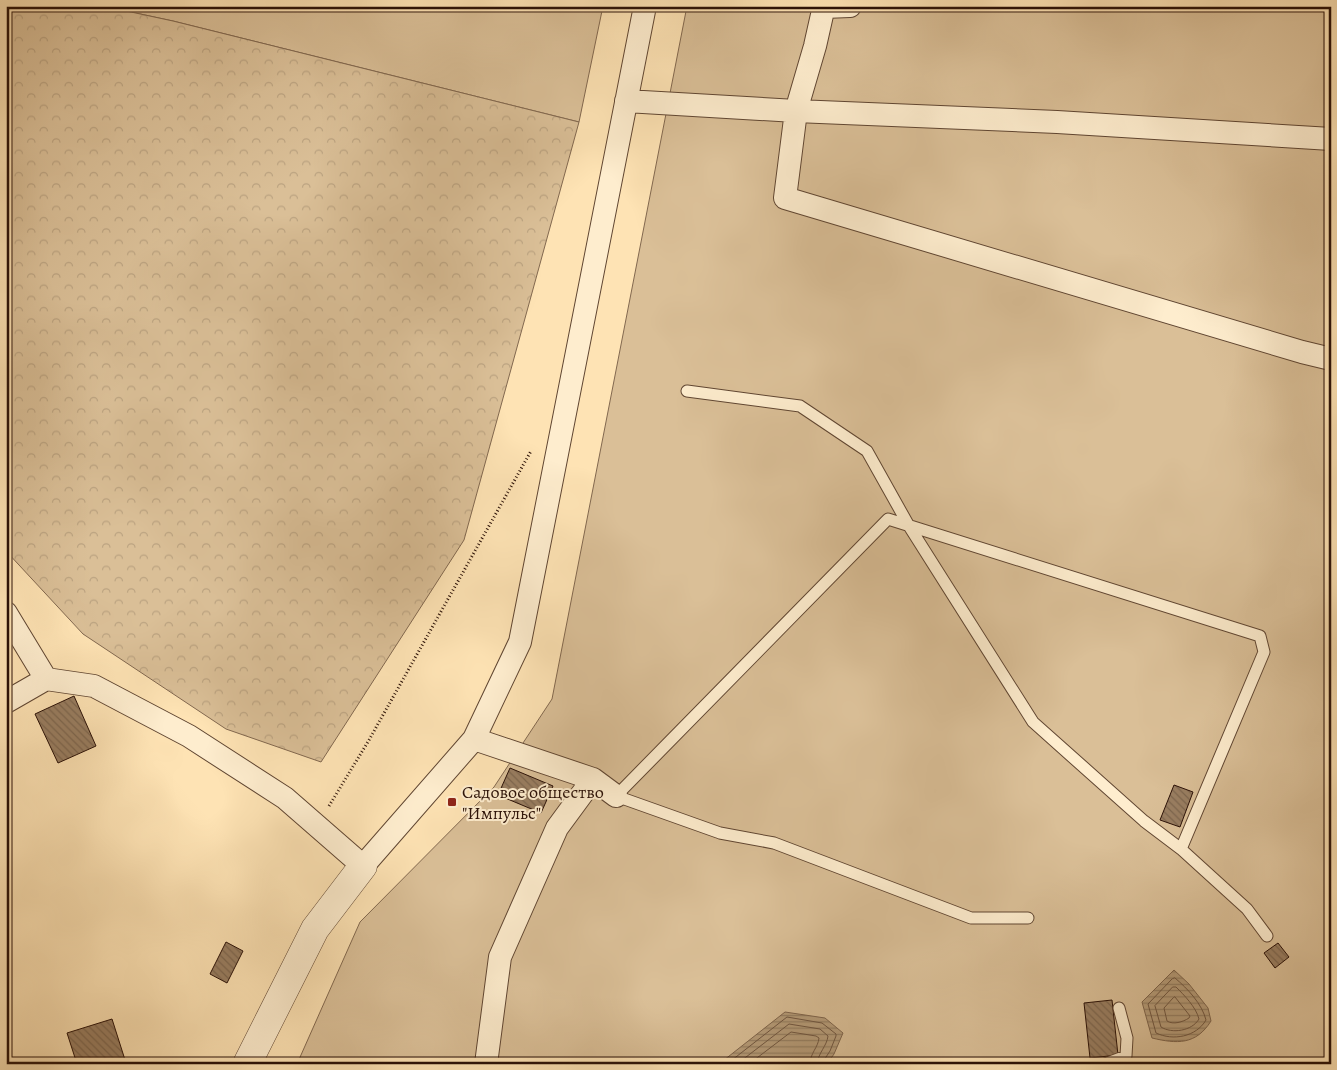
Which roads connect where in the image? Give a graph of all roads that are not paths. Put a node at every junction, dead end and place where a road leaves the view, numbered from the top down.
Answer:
1 (645, 6) edge
2 (824, 6) edge
3 (850, 6) edge
4 (626, 100) junction
5 (796, 111) junction
6 (1331, 139) edge
7 (1331, 359) edge
8 (687, 391) dead end
9 (909, 526) junction
10 (6, 613) edge
11 (46, 679) junction
12 (6, 702) edge
13 (474, 739) junction
14 (593, 780) junction
15 (616, 796) junction
16 (1181, 849) junction
17 (363, 866) junction
18 (1028, 918) dead end
19 (1267, 936) dead end
20 (1120, 1008) dead end
21 (247, 1064) edge
22 (486, 1064) edge
23 (1105, 1064) edge

1 - 4 street
2 - 3 street
2 - 5 street
4 - 5 street
4 - 13 street
5 - 6 street
5 - 7 street
8 - 9 lane
9 - 15 lane
9 - 16 lane
9 - 16 lane
10 - 11 street
11 - 12 street
11 - 17 street
13 - 14 street
13 - 17 street
14 - 15 street
14 - 22 street
15 - 18 lane
16 - 19 lane
17 - 21 street
20 - 23 lane

